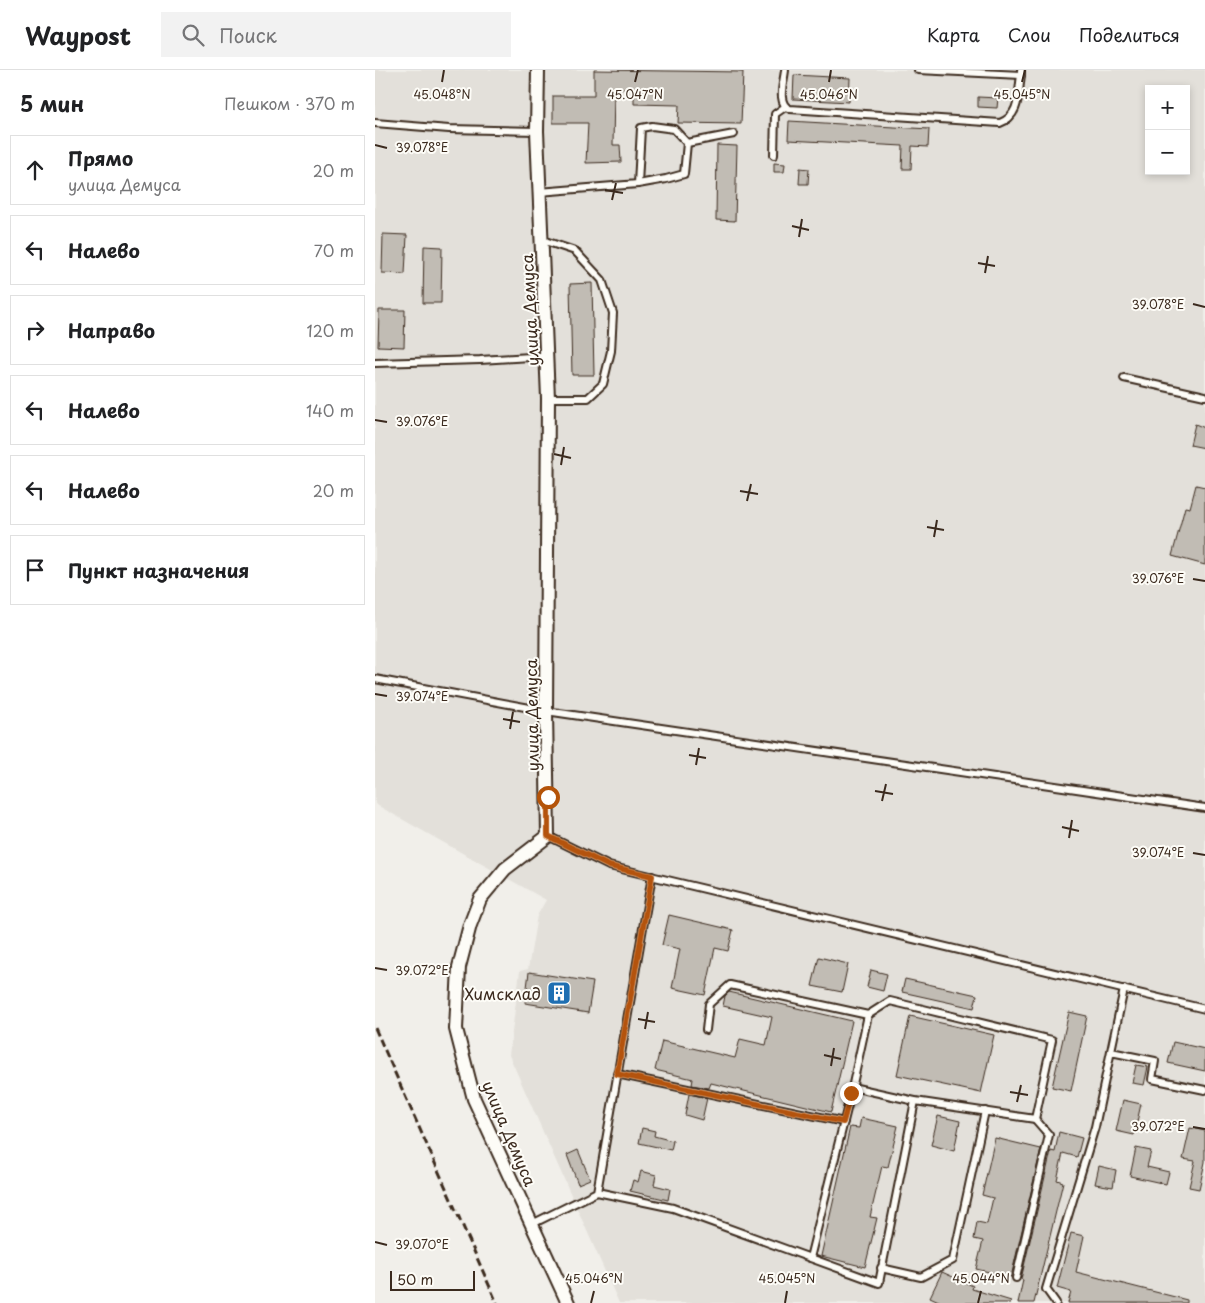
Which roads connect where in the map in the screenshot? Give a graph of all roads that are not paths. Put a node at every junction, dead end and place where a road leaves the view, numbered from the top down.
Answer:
1 (538, 70) edge
2 (785, 70) edge
3 (918, 70) edge
4 (1021, 73) edge
5 (785, 107) junction
6 (375, 123) edge
7 (537, 131) junction
8 (734, 134) dead end
9 (687, 143) junction
10 (774, 156) dead end
11 (638, 184) junction
12 (539, 192) junction
13 (542, 240) junction
14 (547, 356) junction
15 (375, 364) edge
16 (1124, 378) dead end
17 (1205, 396) edge
18 (548, 398) junction
19 (375, 679) edge
20 (546, 711) junction
21 (1205, 808) edge
22 (548, 836) junction
23 (652, 876) junction
24 (1124, 989) junction
25 (1205, 1009) edge
26 (868, 1015) junction
27 (706, 1030) dead end
28 (1111, 1052) junction
29 (617, 1074) junction
30 (852, 1087) junction
31 (1205, 1090) edge
32 (915, 1101) junction
33 (985, 1111) junction
34 (1035, 1119) junction
35 (843, 1122) junction
36 (597, 1192) junction
37 (532, 1224) junction
38 (810, 1258) junction
39 (881, 1268) junction
40 (1016, 1278) dead end
41 (569, 1303) edge
42 (1056, 1303) edge

1 - 7 street, улица Демуса
2 - 5 lane
3 - 4 lane
4 - 5 lane
5 - 10 lane
6 - 7 lane
7 - 12 street, улица Демуса
8 - 9 lane
9 - 11 lane
9 - 11 lane
11 - 12 lane
12 - 13 street, улица Демуса
13 - 14 street, улица Демуса
13 - 18 lane
14 - 15 lane
14 - 18 street, улица Демуса
16 - 17 lane
18 - 20 street, улица Демуса
19 - 20 lane
20 - 21 lane
20 - 22 street, улица Демуса
22 - 23 lane
22 - 37 street, улица Демуса
23 - 24 lane
23 - 29 lane
24 - 25 lane
24 - 28 lane
26 - 27 lane
26 - 30 lane
26 - 34 lane
28 - 31 lane
28 - 42 lane
29 - 35 lane
29 - 36 lane
30 - 32 lane
30 - 35 lane
32 - 33 lane
32 - 39 lane
33 - 34 lane
33 - 39 lane
34 - 40 lane
35 - 38 lane
36 - 37 lane
36 - 38 lane
37 - 41 street, улица Демуса
38 - 39 lane

